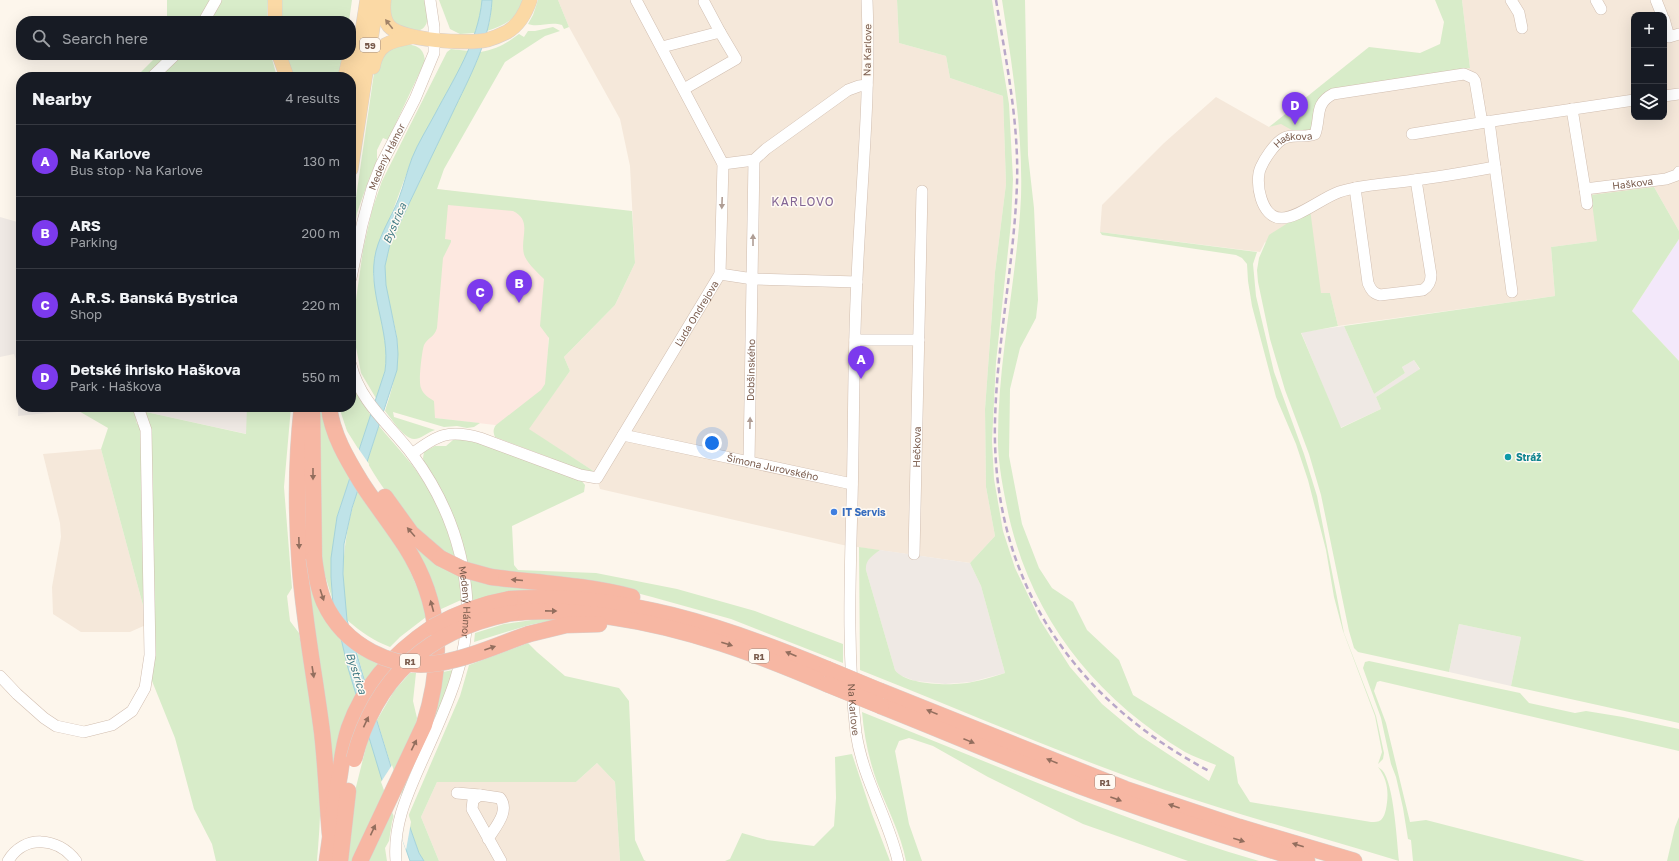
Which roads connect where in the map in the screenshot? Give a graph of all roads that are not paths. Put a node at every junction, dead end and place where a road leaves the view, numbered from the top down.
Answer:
1 (216, 0) edge
2 (275, 0) edge
3 (367, 0) edge
4 (377, 0) edge
5 (384, 0) edge
6 (430, 0) edge
7 (530, 0) edge
8 (636, 0) edge
9 (867, 0) edge
10 (1511, 0) edge
11 (1656, 0) edge
12 (704, 2) dead end
13 (1661, 12) edge
14 (207, 16) edge
15 (275, 16) edge
16 (364, 16) junction
17 (1667, 24) edge
18 (1522, 28) dead end
19 (356, 30) edge
20 (720, 32) junction
21 (1674, 35) edge
22 (411, 37) junction
23 (435, 40) junction
24 (662, 47) junction
25 (170, 60) edge
26 (281, 60) edge
27 (349, 60) edge
28 (350, 60) edge
29 (157, 72) edge
30 (285, 72) edge
31 (346, 72) edge
32 (350, 72) edge
33 (356, 72) edge
34 (867, 85) junction
35 (684, 89) junction
36 (363, 91) junction
37 (1679, 94) edge
38 (1667, 96) edge
39 (1631, 100) edge
40 (1572, 109) junction
41 (1487, 122) junction
42 (1412, 134) dead end
43 (356, 136) edge
44 (754, 160) junction
45 (723, 164) junction
46 (1495, 167) junction
47 (1679, 172) edge
48 (1416, 180) junction
49 (1355, 188) junction
50 (1585, 189) junction
51 (922, 190) dead end
52 (1587, 204) dead end
53 (356, 254) edge
54 (720, 274) junction
55 (753, 279) junction
56 (857, 282) junction
57 (1512, 292) dead end
58 (856, 340) junction
59 (919, 340) junction
60 (356, 380) edge
61 (140, 412) edge
62 (302, 412) edge
63 (312, 412) edge
64 (330, 412) edge
65 (335, 412) edge
66 (623, 435) junction
67 (412, 454) junction
68 (350, 456) junction
69 (749, 462) junction
70 (368, 484) junction
71 (852, 484) junction
72 (914, 554) dead end
73 (511, 606) junction
74 (690, 633) junction
75 (753, 639) junction
76 (0, 676) edge
77 (827, 676) junction
78 (880, 698) junction
79 (458, 793) dead end
80 (480, 795) junction
81 (327, 802) junction
82 (330, 834) junction
83 (488, 839) junction
84 (8, 861) edge
85 (76, 861) edge
86 (321, 861) edge
87 (327, 861) edge
88 (340, 861) edge
89 (360, 861) edge
90 (396, 861) edge
91 (501, 861) edge
92 (898, 861) edge
93 (1307, 861) edge
94 (1354, 861) edge

1 - 14 street
2 - 15 main road
3 - 16 main road, 59
4 - 36 main road, 59
22 -> 5 main road
6 - 23 street, Medený Hámor
7 - 23 main road
8 - 24 street, Ľuda Ondrejova
9 - 34 street, Na Karlove
10 - 18 street
11 - 13 street
12 - 20 street
16 - 19 main road
16 - 33 main road, 59
17 - 21 street
20 - 24 street
20 - 35 street
22 - 23 main road
22 - 36 main road
23 - 53 street, Medený Hámor
24 - 35 street, Ľuda Ondrejova
25 - 29 street
26 - 30 main road
27 - 31 main road
28 - 32 main road
34 - 44 street
34 - 56 street, Na Karlove
35 - 45 street, Ľuda Ondrejova
36 - 43 main road, 59
37 - 38 street
39 - 40 street
40 - 41 street
40 - 50 street
41 - 42 street
41 - 46 street, Haškova
41 - 49 street, Haškova
44 - 45 street
55 -> 44 street, Dobšinského
45 -> 54 street, Ľuda Ondrejova
46 - 48 street, Haškova
46 - 57 street, Haškova
47 - 50 street, Haškova
48 - 49 street, Haškova
48 - 49 street
50 - 52 street
51 - 59 street, Hečkova
54 - 55 street
54 - 66 street, Ľuda Ondrejova
55 - 56 street
69 -> 55 street, Dobšinského
56 - 58 street, Na Karlove
58 - 59 street
58 - 71 street, Na Karlove
59 - 72 street, Hečkova
60 - 67 street, Medený Hámor
61 - 76 street
62 -> 81 highway
63 -> 74 highway, bridge
64 - 68 highway
65 - 68 highway
66 - 67 street, Ľuda Ondrejova
66 - 69 street, Šimona Jurovského
67 - 90 street, Medený Hámor
68 - 70 highway
69 - 71 street, Šimona Jurovského
75 -> 70 highway, bridge
89 -> 70 highway
71 - 92 street, Na Karlove
73 -> 74 highway, R1
73 - 75 highway, R1
73 - 82 highway, R1, bridge
88 -> 73 highway, R1, bridge
74 -> 77 highway, R1
77 -> 75 highway, R1
77 - 78 highway, R1, bridge
78 -> 93 highway, R1
94 -> 78 highway, R1
79 - 80 street
80 - 83 street
80 - 83 street
81 - 82 highway
81 - 86 highway
82 - 87 highway, R1
83 - 91 street
84 - 85 street

